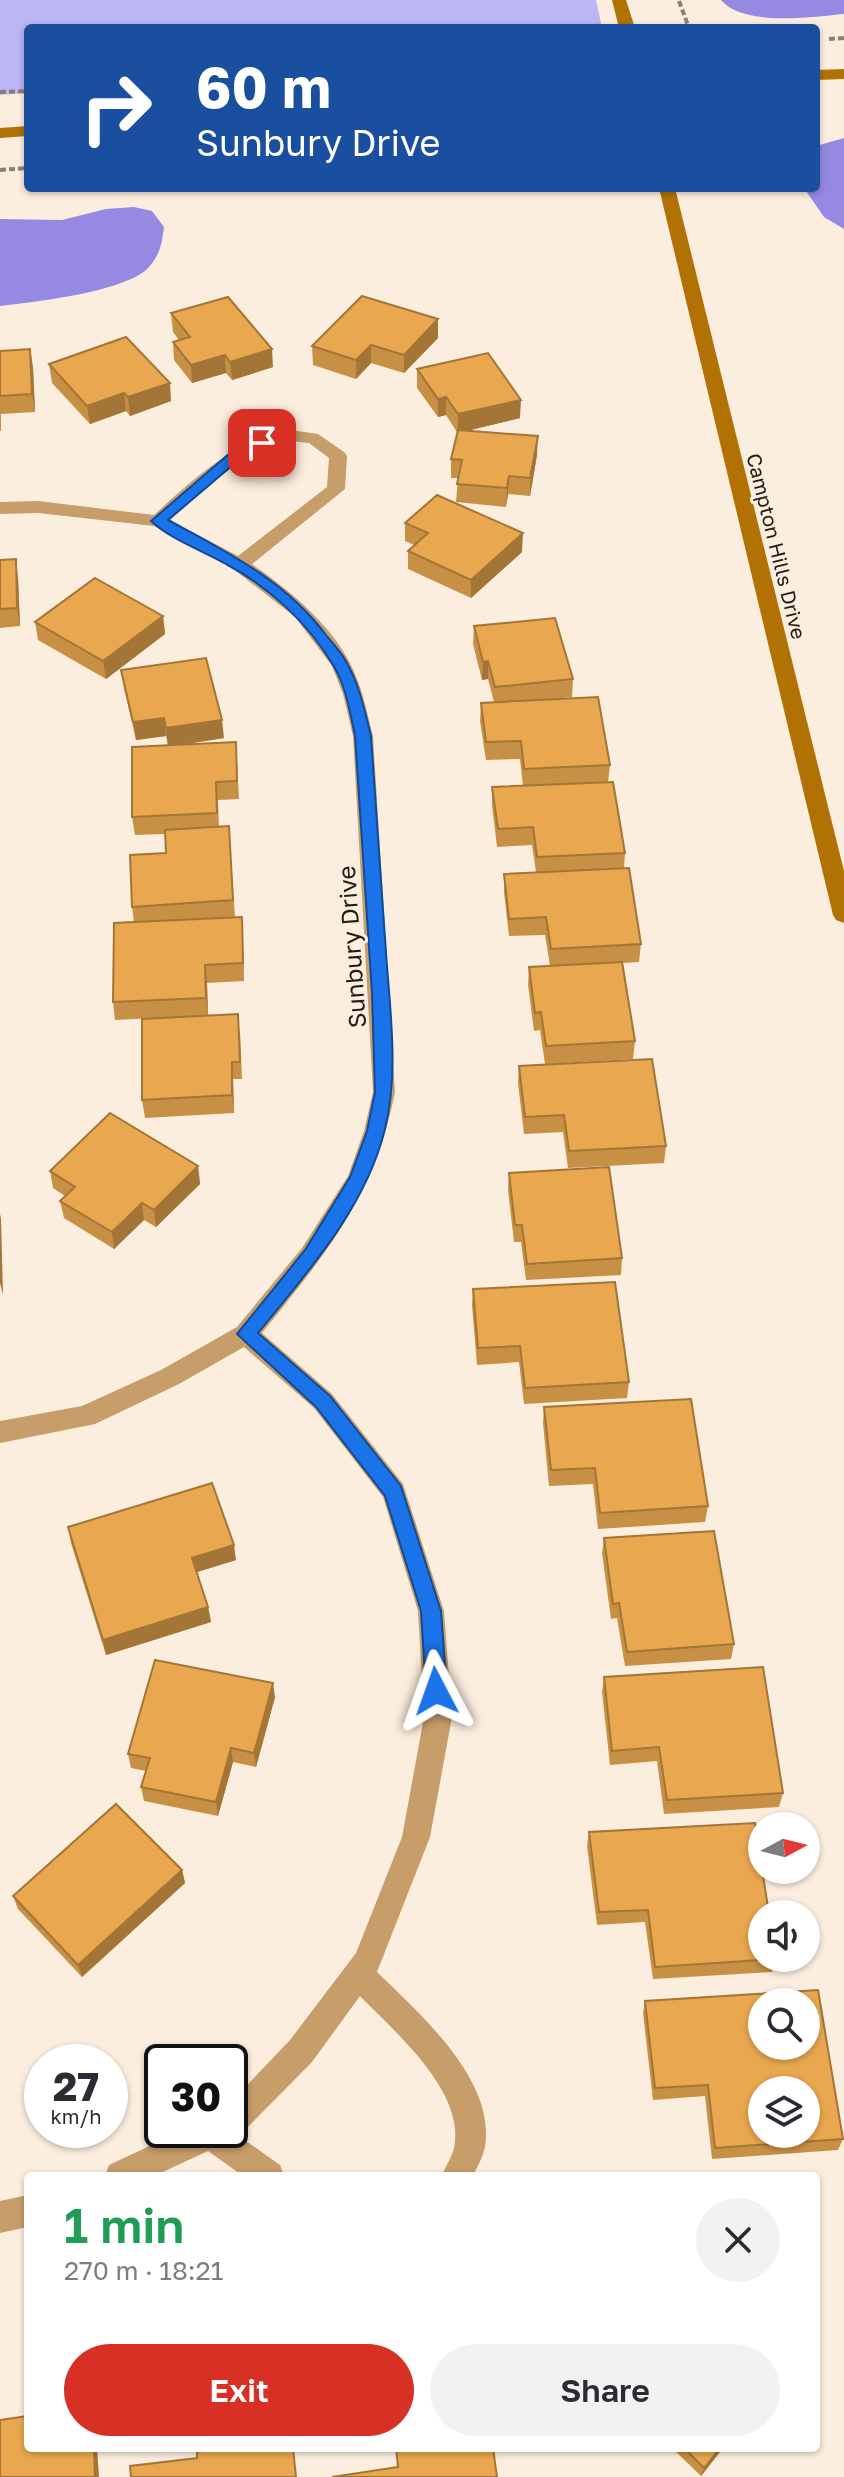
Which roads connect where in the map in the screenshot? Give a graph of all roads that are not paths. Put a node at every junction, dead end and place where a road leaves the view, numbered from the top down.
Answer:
1 (619, 0) edge
2 (626, 24) edge
3 (844, 74) edge
4 (820, 75) edge
5 (24, 131) edge
6 (0, 133) edge
7 (668, 192) edge
8 (0, 508) edge
9 (158, 521) junction
10 (239, 564) junction
11 (844, 915) edge
12 (246, 1334) junction
13 (0, 1432) edge
14 (358, 1974) junction
15 (248, 2102) edge
16 (180, 2148) edge
17 (240, 2148) edge
18 (129, 2172) edge
19 (265, 2172) edge
20 (460, 2172) edge
21 (24, 2212) edge
22 (0, 2217) edge

1 - 2 street
3 - 4 street
5 - 6 street
7 - 11 street, Campton Hills Drive
8 - 9 street, Sunbury Drive
9 - 10 street, Sunbury Drive
9 - 10 street
10 - 12 street, Sunbury Drive
12 - 13 street
12 - 14 street
14 - 15 street
14 - 20 street
16 - 18 street
17 - 19 street
21 - 22 street

